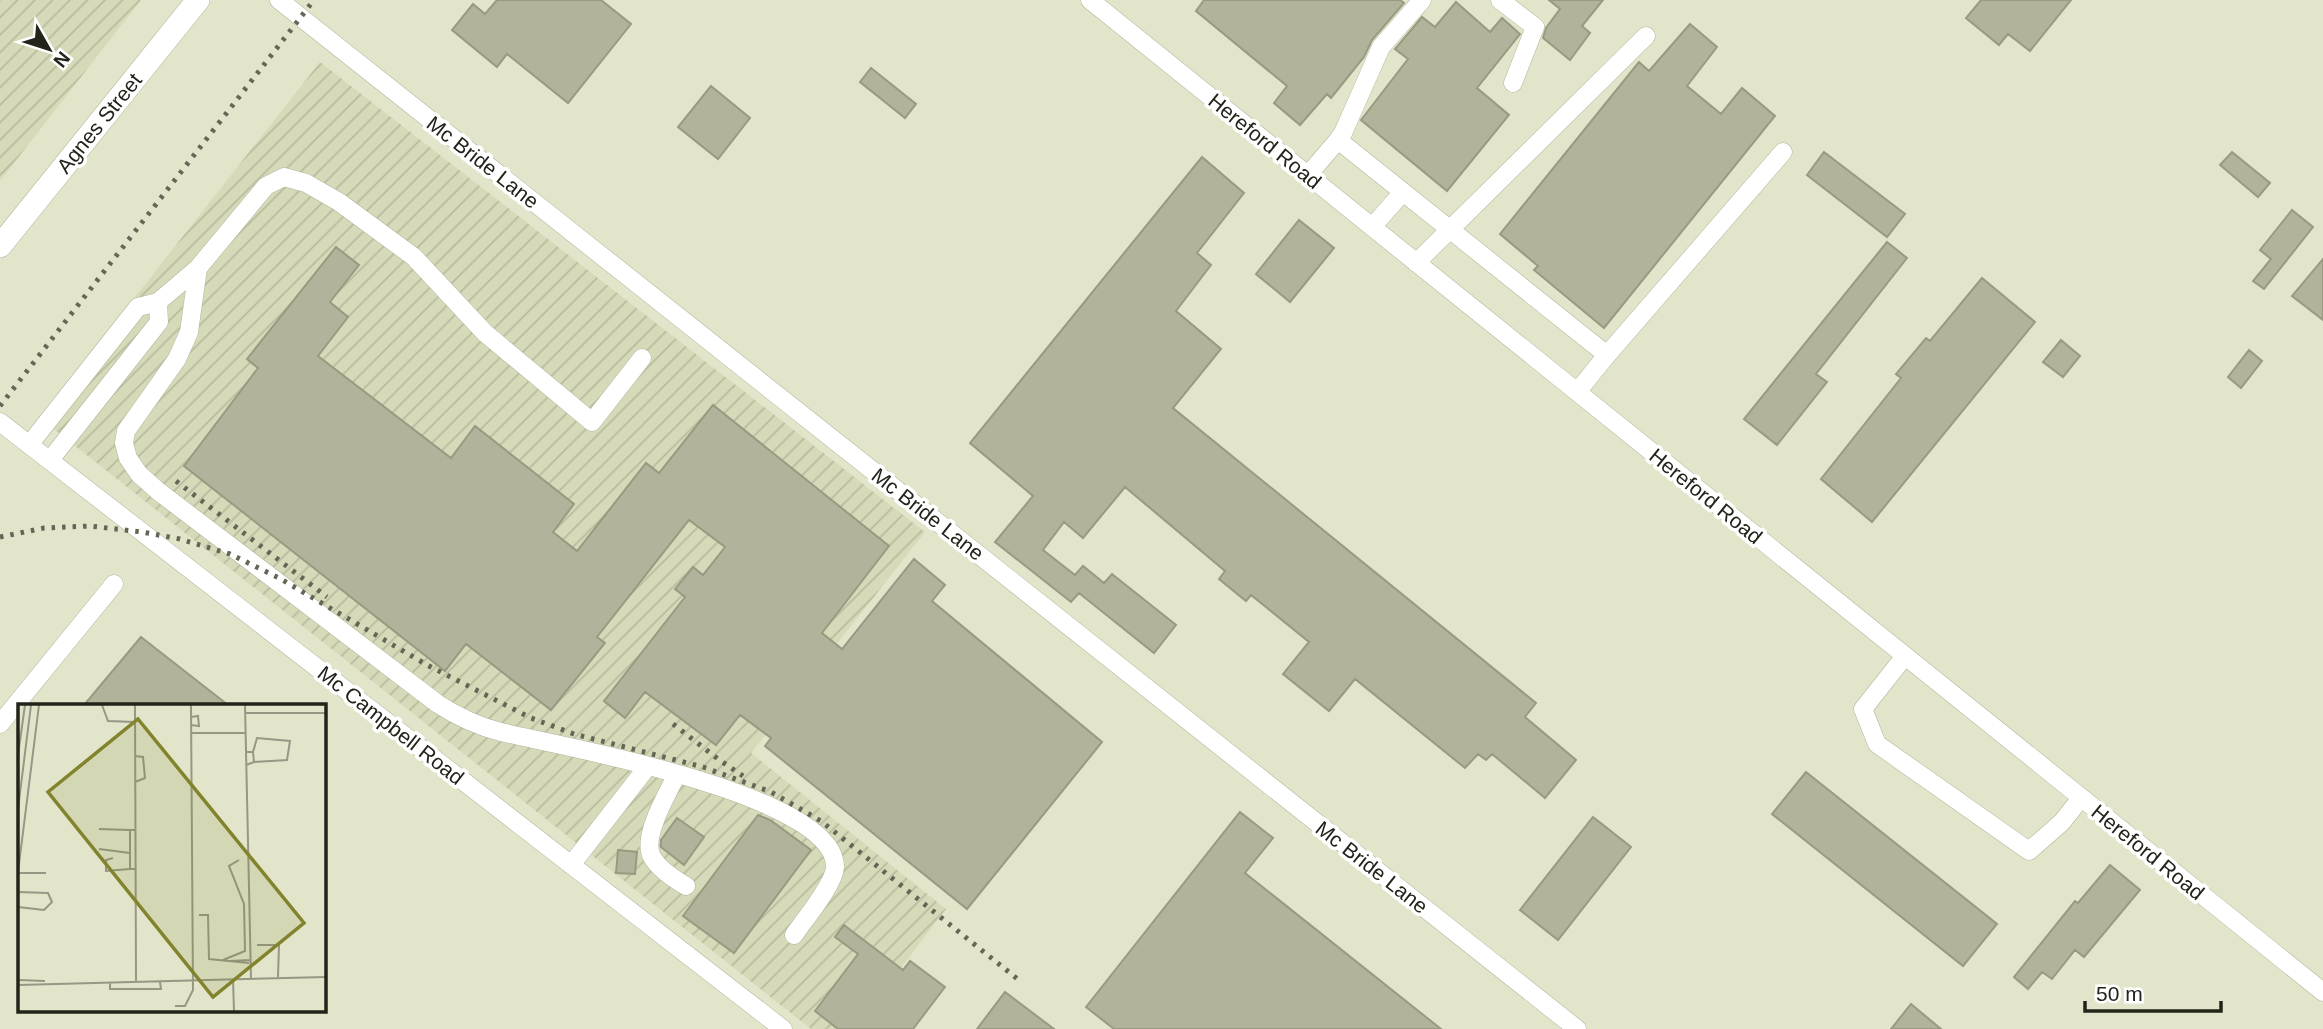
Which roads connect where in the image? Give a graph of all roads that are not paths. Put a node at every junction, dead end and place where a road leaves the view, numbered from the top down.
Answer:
1 (198, 0) edge
2 (279, 0) edge
3 (1090, 0) edge
4 (1422, 0) edge
5 (1500, 0) edge
6 (1646, 36) dead end
7 (1513, 83) dead end
8 (1338, 140) junction
9 (1783, 152) dead end
10 (1307, 175) junction
11 (1403, 192) junction
12 (1372, 227) junction
13 (1450, 230) junction
14 (3, 237) edge
15 (1416, 263) junction
16 (198, 268) junction
17 (158, 302) junction
18 (1607, 355) junction
19 (642, 358) dead end
20 (1577, 392) junction
21 (0, 422) edge
22 (29, 444) junction
23 (50, 460) junction
24 (114, 584) dead end
25 (1905, 656) junction
26 (0, 724) edge
27 (648, 766) junction
28 (677, 775) junction
29 (2081, 798) junction
30 (571, 865) junction
31 (686, 886) dead end
32 (794, 935) dead end
33 (2322, 990) edge
34 (783, 1029) edge
35 (1577, 1029) edge

1 - 14 main road, Agnes Street
2 - 35 street, Mc Bride Lane
3 - 10 street, Hereford Road
4 - 8 street
5 - 7 street
6 - 13 street
8 - 10 street
8 - 11 street
9 - 18 street
10 - 12 street, Hereford Road
11 - 12 street
11 - 13 street
12 - 15 street, Hereford Road
13 - 15 street
13 - 18 street
15 - 20 street, Hereford Road
16 - 17 street
16 - 19 street
16 - 27 street
17 - 22 street
17 - 23 street
18 - 20 street
20 - 25 street, Hereford Road
21 - 22 street, Mc Campbell Road
22 - 23 street, Mc Campbell Road
23 - 30 street, Mc Campbell Road
24 - 26 street
25 - 29 street, Hereford Road
25 - 29 street
27 - 28 street
27 - 30 street
28 - 31 street
28 - 32 street
29 - 33 street, Hereford Road
30 - 34 street, Mc Campbell Road

